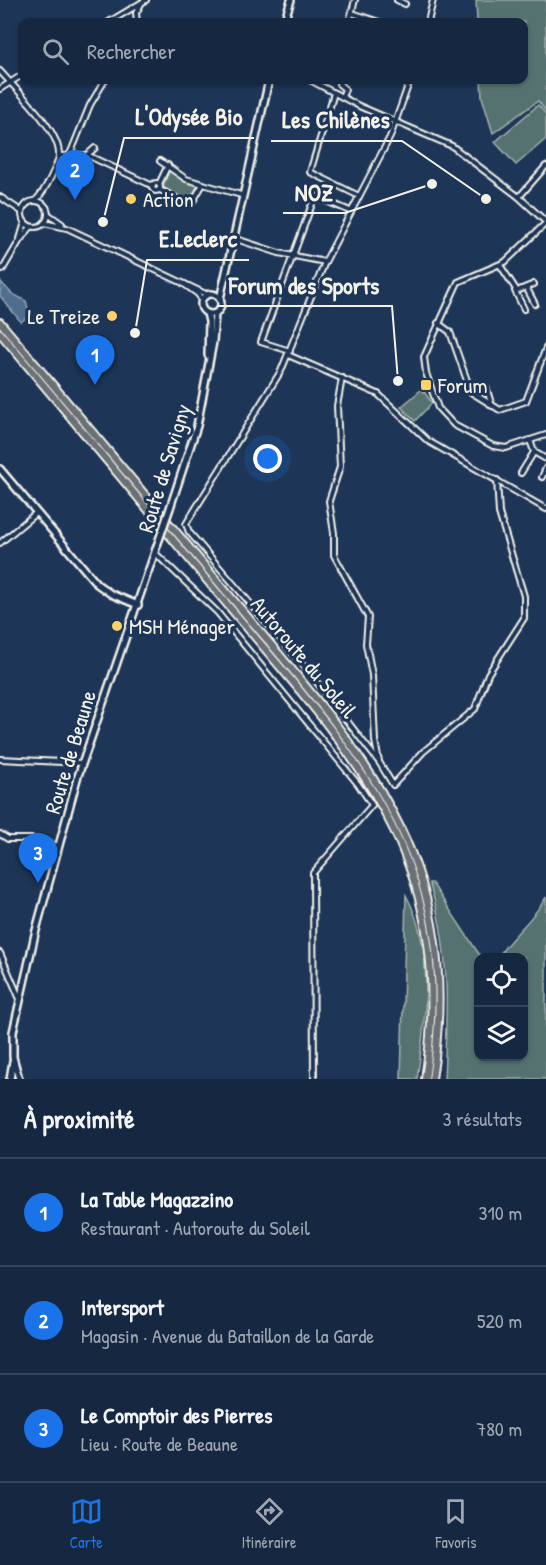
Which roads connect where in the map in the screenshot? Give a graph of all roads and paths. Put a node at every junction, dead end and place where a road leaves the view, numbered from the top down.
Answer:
1 (146, 0) edge
2 (291, 0) edge
3 (355, 0) edge
4 (397, 0) edge
5 (433, 0) edge
6 (142, 3) junction
7 (405, 4) dead end
8 (352, 13) junction
9 (116, 18) edge
10 (137, 18) edge
11 (285, 18) edge
12 (350, 18) edge
13 (367, 18) edge
14 (429, 18) edge
15 (0, 71) edge
16 (18, 78) edge
17 (10, 83) junction
18 (103, 84) edge
19 (268, 84) edge
20 (317, 84) edge
21 (339, 84) edge
22 (409, 84) edge
23 (0, 89) edge
24 (334, 93) junction
25 (342, 97) junction
26 (396, 120) junction
27 (95, 148) dead end
28 (87, 155) junction
29 (59, 156) junction
30 (68, 156) junction
31 (160, 161) dead end
32 (168, 165) junction
33 (546, 166) edge
34 (159, 184) junction
35 (203, 184) junction
36 (47, 186) junction
37 (153, 186) junction
38 (160, 190) junction
39 (303, 191) dead end
40 (241, 195) junction
41 (315, 196) junction
42 (359, 196) junction
43 (519, 197) junction
44 (2, 198) edge
45 (36, 200) junction
46 (25, 204) junction
47 (45, 205) junction
48 (350, 211) junction
49 (21, 212) junction
50 (48, 214) junction
51 (25, 222) junction
52 (44, 223) junction
53 (546, 223) edge
54 (32, 227) junction
55 (67, 228) junction
56 (233, 238) junction
57 (20, 240) junction
58 (293, 255) junction
59 (325, 262) junction
60 (500, 265) junction
61 (3, 268) dead end
62 (181, 281) junction
63 (223, 284) junction
64 (534, 284) dead end
65 (526, 289) junction
66 (515, 290) junction
67 (210, 295) junction
68 (220, 299) junction
69 (202, 300) junction
70 (535, 304) dead end
71 (524, 309) dead end
72 (207, 313) junction
73 (216, 314) junction
74 (0, 322) edge
75 (438, 323) junction
76 (0, 333) edge
77 (213, 335) junction
78 (546, 348) edge
79 (289, 353) junction
80 (342, 378) junction
81 (471, 392) junction
82 (492, 406) junction
83 (546, 435) edge
84 (530, 440) junction
85 (534, 452) junction
86 (546, 459) edge
87 (546, 468) edge
88 (0, 469) edge
89 (521, 473) dead end
90 (542, 477) dead end
91 (497, 480) junction
92 (546, 509) edge
93 (36, 513) junction
94 (0, 543) edge
95 (155, 553) junction
96 (147, 578) joint
97 (138, 605) junction
98 (0, 759) edge
99 (379, 762) junction
100 (82, 763) junction
101 (0, 834) edge
102 (58, 846) junction
103 (0, 953) edge
104 (19, 997) junction
105 (14, 1057) junction
106 (10, 1079) edge
107 (19, 1079) edge
108 (314, 1079) edge
109 (425, 1079) edge
110 (432, 1079) edge

1 - 6 street
2 - 11 main road
3 - 8 street
4 - 7 street
5 - 14 street
6 - 9 street
6 - 10 street
8 - 12 street
8 - 13 street
15 - 17 street
16 - 17 street
17 - 23 street
17 - 29 street
18 - 30 street
19 - 40 main road
20 - 24 street
21 - 25 street
22 - 26 street
24 - 25 street
24 - 42 street
25 - 26 street
26 - 42 street
26 - 43 street
27 - 28 street
28 - 30 street
28 - 37 street
29 - 30 street
29 - 36 street
31 - 32 street
32 - 34 street
32 - 35 street
33 - 43 street
34 - 37 street
34 - 38 street
35 - 38 street
35 - 40 street
36 - 45 street
36 - 47 street
37 - 38 street
39 - 41 street
40 - 56 main road
41 - 48 street
41 - 58 street
42 - 48 street
43 - 53 street
44 - 46 street
44 - 49 street
45 - 46 street
45 - 47 street
46 - 49 street
47 - 50 street
48 - 59 street
49 - 51 street
50 - 52 street
50 - 55 street
51 - 54 street
51 - 57 street
52 - 54 street
52 - 55 street
53 - 60 street
54 - 57 street
55 - 62 street
56 - 58 street
56 - 63 main road
57 - 61 street
58 - 59 street
58 - 79 street
59 - 79 street
60 - 66 street
60 - 75 street
62 - 67 street
62 - 69 street
63 - 67 main road
63 - 68 main road
64 - 65 street
65 - 66 street
65 - 70 street
66 - 71 street
67 - 68 main road
67 - 69 main road
68 - 73 main road
69 - 72 main road
72 - 73 main road
72 - 77 main road, Route de Savigny
73 - 77 main road, Route de Savigny
74 - 110 highway, Autoroute du Soleil
75 - 81 street
75 - 84 street
76 - 109 highway, Autoroute du Soleil
77 - 95 main road, Route de Savigny, bridge
78 - 82 street
79 - 80 street
79 - 99 street
80 - 91 street
80 - 99 street
81 - 82 street
81 - 82 street
83 - 84 street
84 - 85 street
85 - 86 street
85 - 89 street
87 - 90 street
88 - 93 main road
91 - 92 street
91 - 99 street
93 - 94 street
93 - 97 main road
95 - 96 main road, Route de Savigny
95 - 108 street
96 - 97 main road, Route de Beaune
97 - 100 main road, Route de Beaune
98 - 100 street
100 - 102 main road, Route de Beaune
101 - 102 street
102 - 104 main road, Route de Beaune
103 - 104 street
104 - 105 main road, Route de Beaune
105 - 106 main road
105 - 107 main road, Route de Beaune

